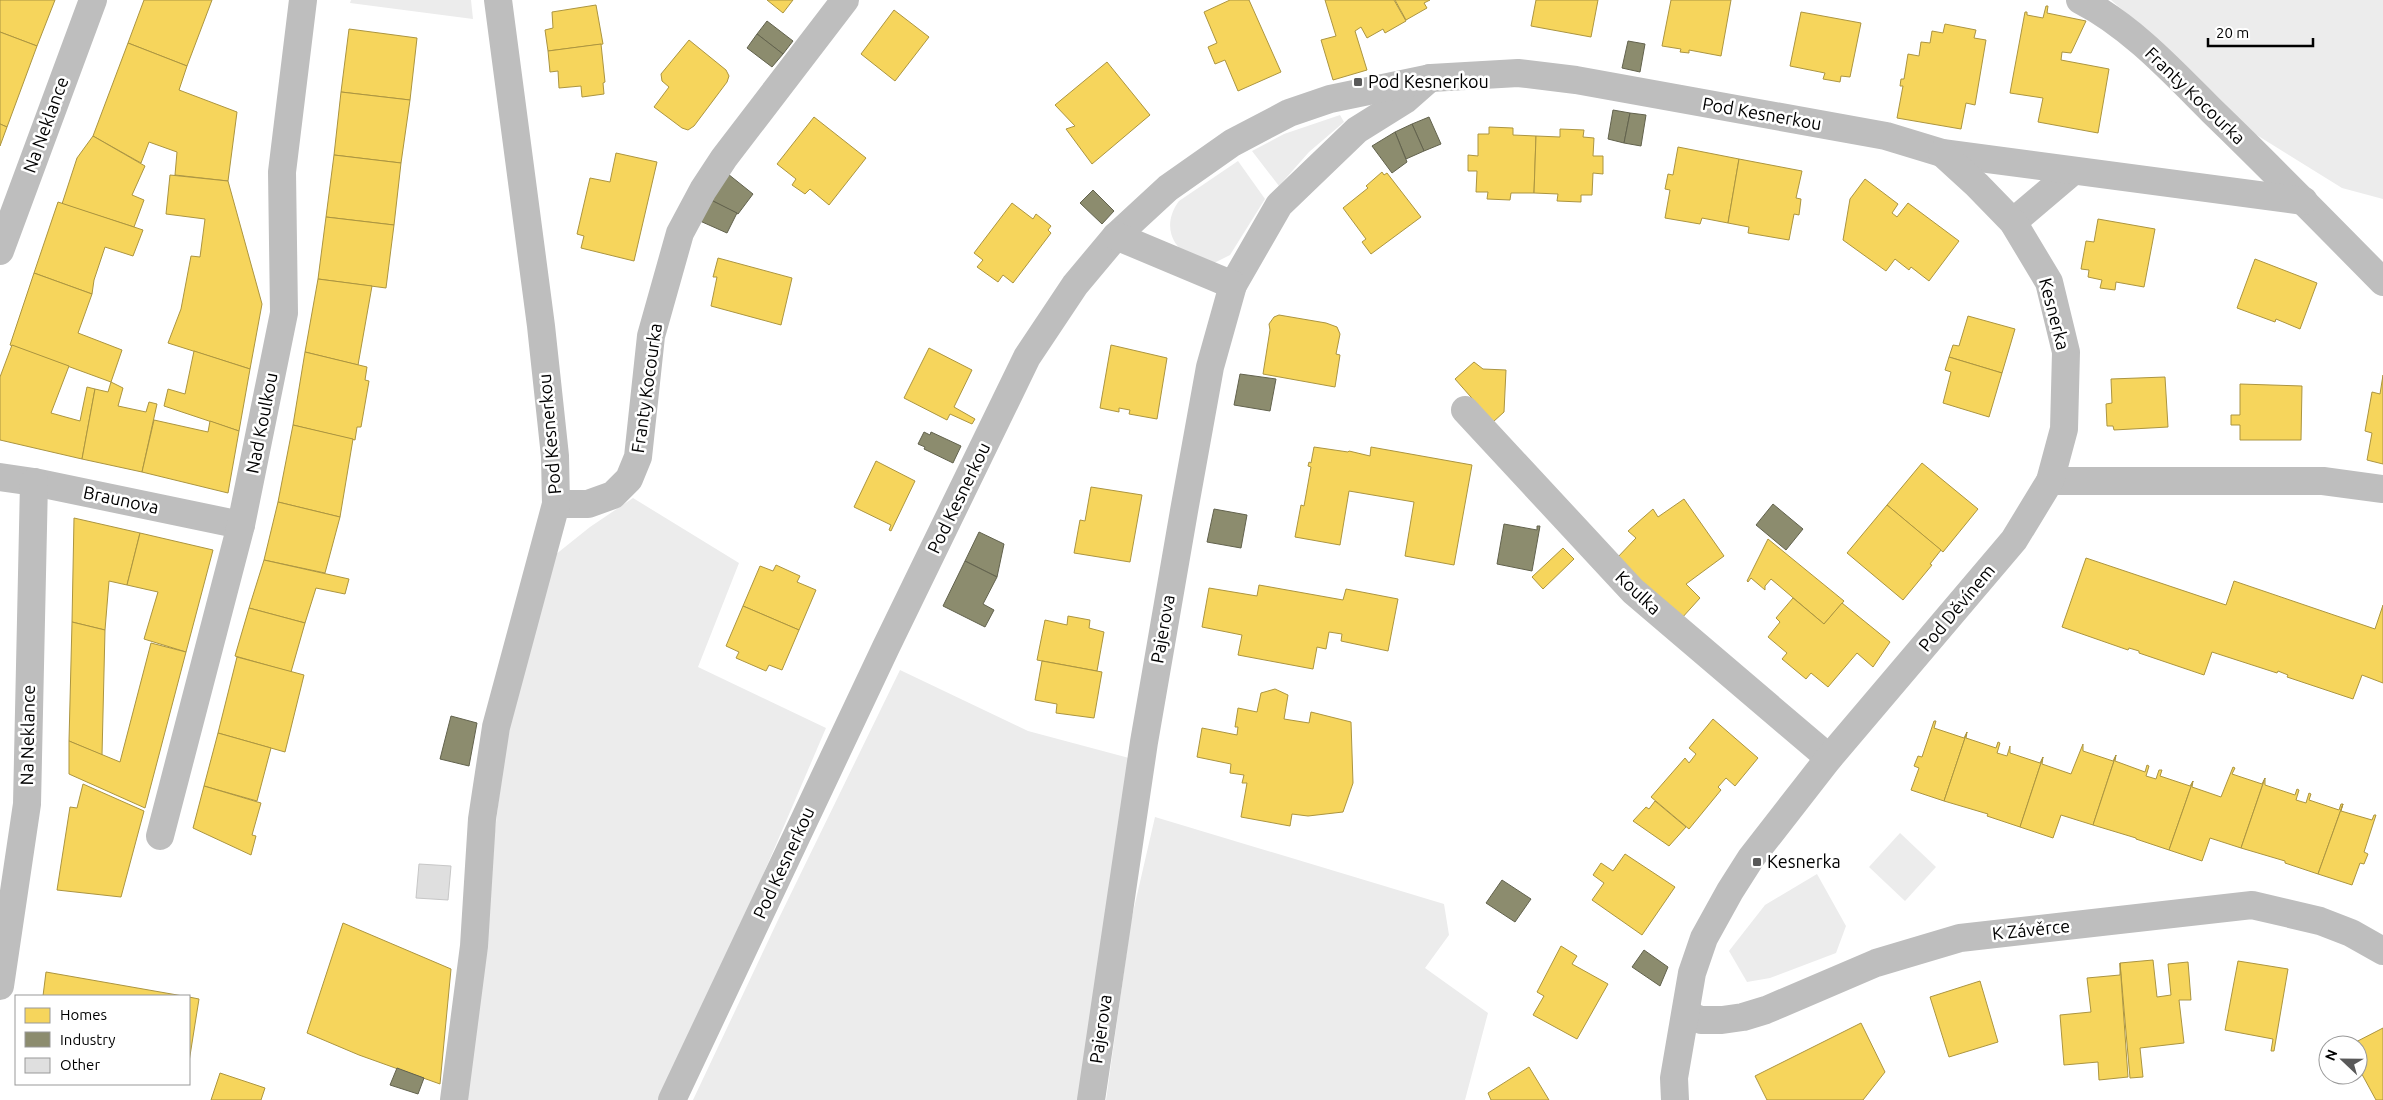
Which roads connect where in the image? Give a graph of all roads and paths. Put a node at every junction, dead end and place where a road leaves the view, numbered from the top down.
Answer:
1 (93, 0) edge
2 (303, 0) edge
3 (498, 0) edge
4 (845, 0) edge
5 (2080, 0) edge
6 (1431, 78) junction
7 (1942, 154) junction
8 (2073, 171) junction
9 (2304, 201) junction
10 (2013, 222) junction
11 (1116, 236) junction
12 (0, 251) edge
13 (2383, 282) edge
14 (1233, 285) junction
15 (1465, 410) dead end
16 (0, 477) edge
17 (2050, 481) junction
18 (34, 482) junction
19 (2383, 489) edge
20 (556, 504) junction
21 (241, 526) junction
22 (1829, 758) junction
23 (160, 836) dead end
24 (2383, 951) edge
25 (0, 986) edge
26 (1687, 1010) junction
27 (454, 1100) edge
28 (672, 1100) edge
29 (1091, 1100) edge
30 (1674, 1100) edge

1 - 12 street, Na Neklance
2 - 21 street, Nad Koulkou
3 - 20 street, Pod Kesnerkou
4 - 20 street, Franty Kocourka
5 - 9 street, Franty Kocourka
6 - 7 street, Pod Kesnerkou
6 - 11 street, Pod Kesnerkou
6 - 14 street
7 - 8 street
7 - 10 street, Kesnerka
8 - 9 street
8 - 10 street
9 - 13 street
10 - 17 street, Kesnerka
11 - 14 street
11 - 28 street, Pod Kesnerkou
14 - 29 street, Pajerova
15 - 22 street, Koulka
16 - 18 street, Braunova
17 - 19 street
17 - 22 street, Pod Děvínem
18 - 21 street, Braunova
18 - 25 street, Na Neklance
20 - 27 street, Pod Kesnerkou
21 - 23 street, Nad Koulkou
22 - 26 street, Pod Děvínem
24 - 26 street, K Závěrce
26 - 30 street, Pod Děvínem

